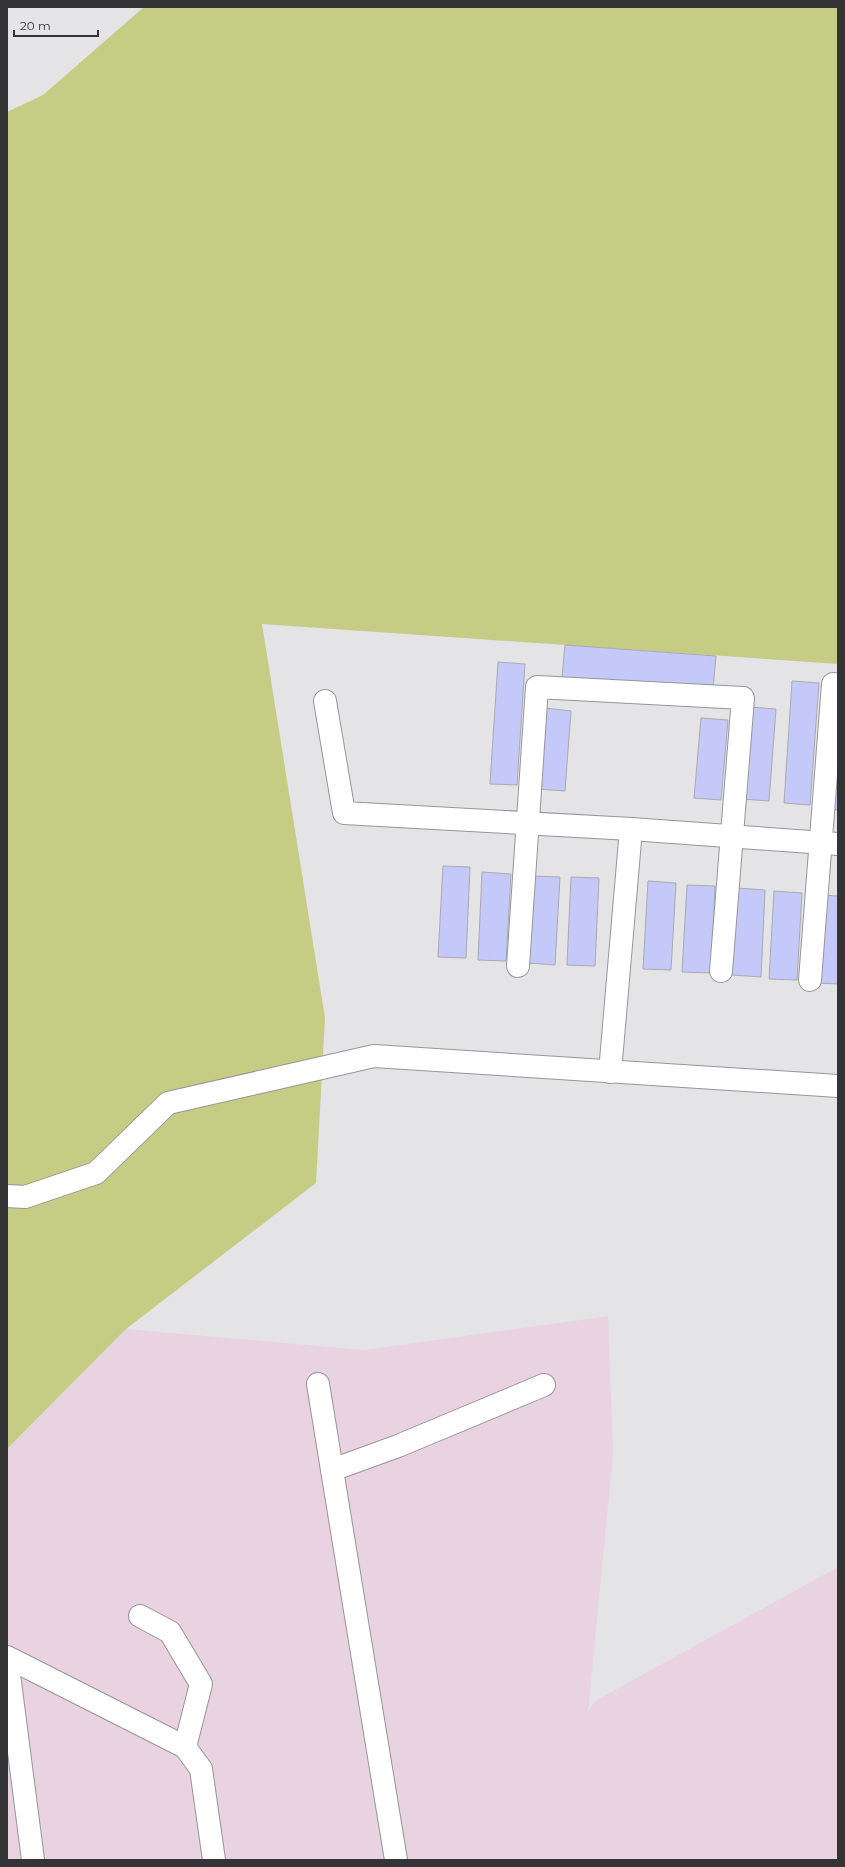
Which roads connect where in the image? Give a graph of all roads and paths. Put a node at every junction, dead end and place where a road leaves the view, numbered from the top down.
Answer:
1 (833, 684) dead end
2 (325, 701) dead end
3 (527, 824) junction
4 (631, 830) junction
5 (732, 836) junction
6 (829, 843) edge
7 (518, 966) dead end
8 (721, 971) dead end
9 (810, 980) dead end
10 (610, 1072) junction
11 (838, 1086) edge
12 (7, 1196) edge
13 (318, 1384) dead end
14 (544, 1385) dead end
15 (332, 1470) junction
16 (140, 1616) dead end
17 (7, 1658) edge
18 (185, 1747) junction
19 (33, 1860) edge
20 (214, 1860) edge
21 (396, 1860) edge

1 - 6 street
2 - 3 street
3 - 4 street
3 - 5 street
3 - 7 street
4 - 5 street
4 - 10 street
5 - 6 street
5 - 8 street
6 - 9 street
10 - 11 street
10 - 12 street
13 - 15 street
14 - 15 street
15 - 21 street
16 - 18 street
17 - 18 street
17 - 19 street
18 - 20 street

